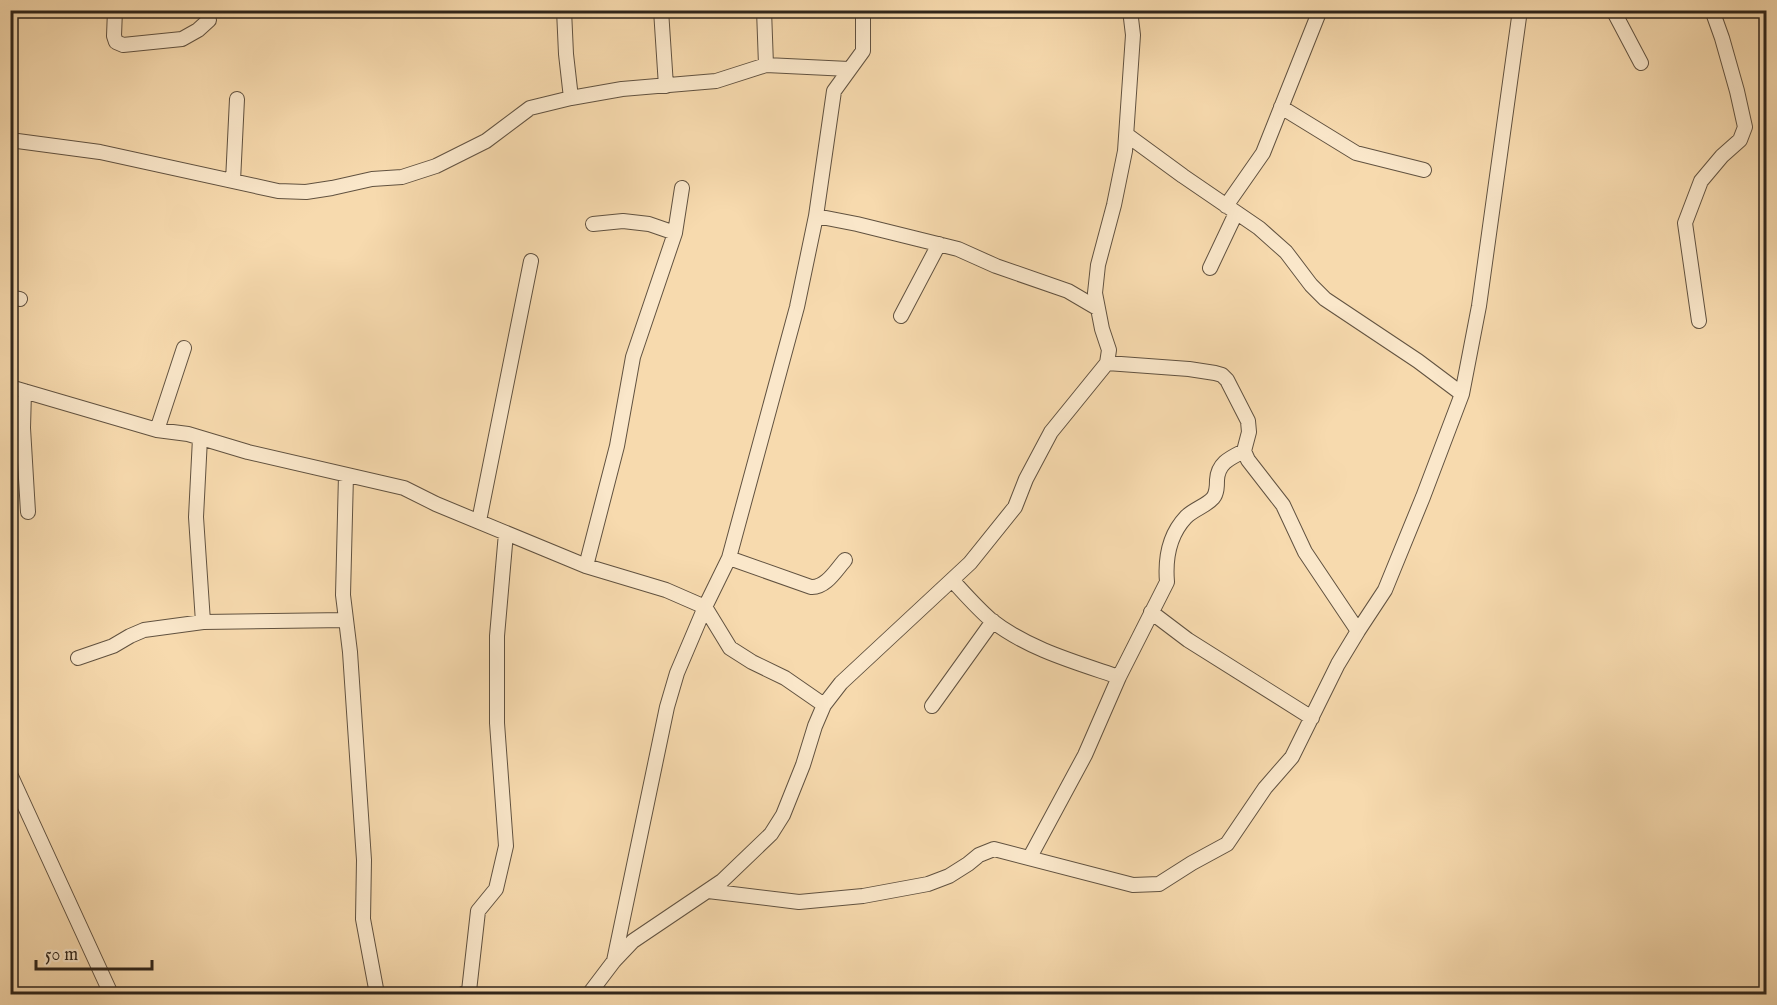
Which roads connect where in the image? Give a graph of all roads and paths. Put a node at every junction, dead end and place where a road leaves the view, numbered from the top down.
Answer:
1 (115, 10) edge
2 (564, 10) edge
3 (661, 10) edge
4 (764, 10) edge
5 (863, 10) edge
6 (1130, 10) edge
7 (1320, 10) edge
8 (1520, 10) edge
9 (1613, 10) edge
10 (1712, 10) edge
11 (209, 20) dead end
12 (1641, 63) dead end
13 (766, 65) junction
14 (849, 69) junction
15 (666, 86) junction
16 (237, 99) dead end
17 (572, 99) junction
18 (1281, 107) junction
19 (1126, 135) junction
20 (10, 140) edge
21 (1424, 170) dead end
22 (233, 181) junction
23 (682, 188) dead end
24 (1231, 209) junction
25 (816, 216) junction
26 (593, 224) dead end
27 (675, 233) junction
28 (939, 244) junction
29 (531, 261) dead end
30 (1210, 268) dead end
31 (1097, 308) junction
32 (901, 316) dead end
33 (1699, 321) dead end
34 (184, 348) dead end
35 (1107, 363) junction
36 (17, 389) edge
37 (1462, 394) junction
38 (157, 430) junction
39 (200, 438) junction
40 (1244, 451) junction
41 (346, 475) junction
42 (28, 512) dead end
43 (479, 521) junction
44 (506, 533) junction
45 (729, 558) junction
46 (845, 560) dead end
47 (586, 566) junction
48 (952, 580) junction
49 (705, 607) junction
50 (1151, 612) junction
51 (346, 620) junction
52 (993, 621) junction
53 (203, 622) junction
54 (1358, 631) junction
55 (78, 658) dead end
56 (1119, 677) junction
57 (824, 705) junction
58 (932, 706) dead end
59 (1312, 718) junction
60 (10, 774) edge
61 (1030, 857) junction
62 (708, 891) junction
63 (614, 961) junction
64 (111, 994) edge
65 (376, 994) edge
66 (463, 994) edge
67 (589, 994) edge

1 - 11 street
2 - 17 street
3 - 15 street
4 - 13 street
5 - 14 street
6 - 19 street
7 - 18 street
8 - 37 street
9 - 12 street
10 - 33 street
13 - 14 street
13 - 15 street
14 - 25 street
15 - 17 street
16 - 22 street
17 - 22 street
18 - 21 street
18 - 24 street
19 - 24 street
19 - 31 street
20 - 22 street
23 - 27 street
24 - 30 street
24 - 37 street
25 - 28 street
25 - 45 street
26 - 27 street
27 - 47 street
28 - 31 street
28 - 32 street
29 - 43 street
31 - 35 street
34 - 38 street
35 - 40 street
35 - 48 street
36 - 38 street
36 - 42 street
37 - 54 street
38 - 39 street
39 - 41 street
39 - 53 street
40 - 50 street
40 - 54 street
41 - 43 street
41 - 51 street
43 - 44 street
44 - 47 street
44 - 66 street
45 - 46 street
45 - 49 street
47 - 49 street
48 - 52 street
48 - 57 street
49 - 57 street
49 - 63 street
50 - 56 street
50 - 59 street
51 - 53 street
51 - 65 street
52 - 56 street
52 - 58 street
53 - 55 street
54 - 59 street
56 - 61 street
57 - 62 street
59 - 61 street
60 - 64 street
61 - 62 street
62 - 63 street
63 - 67 street

